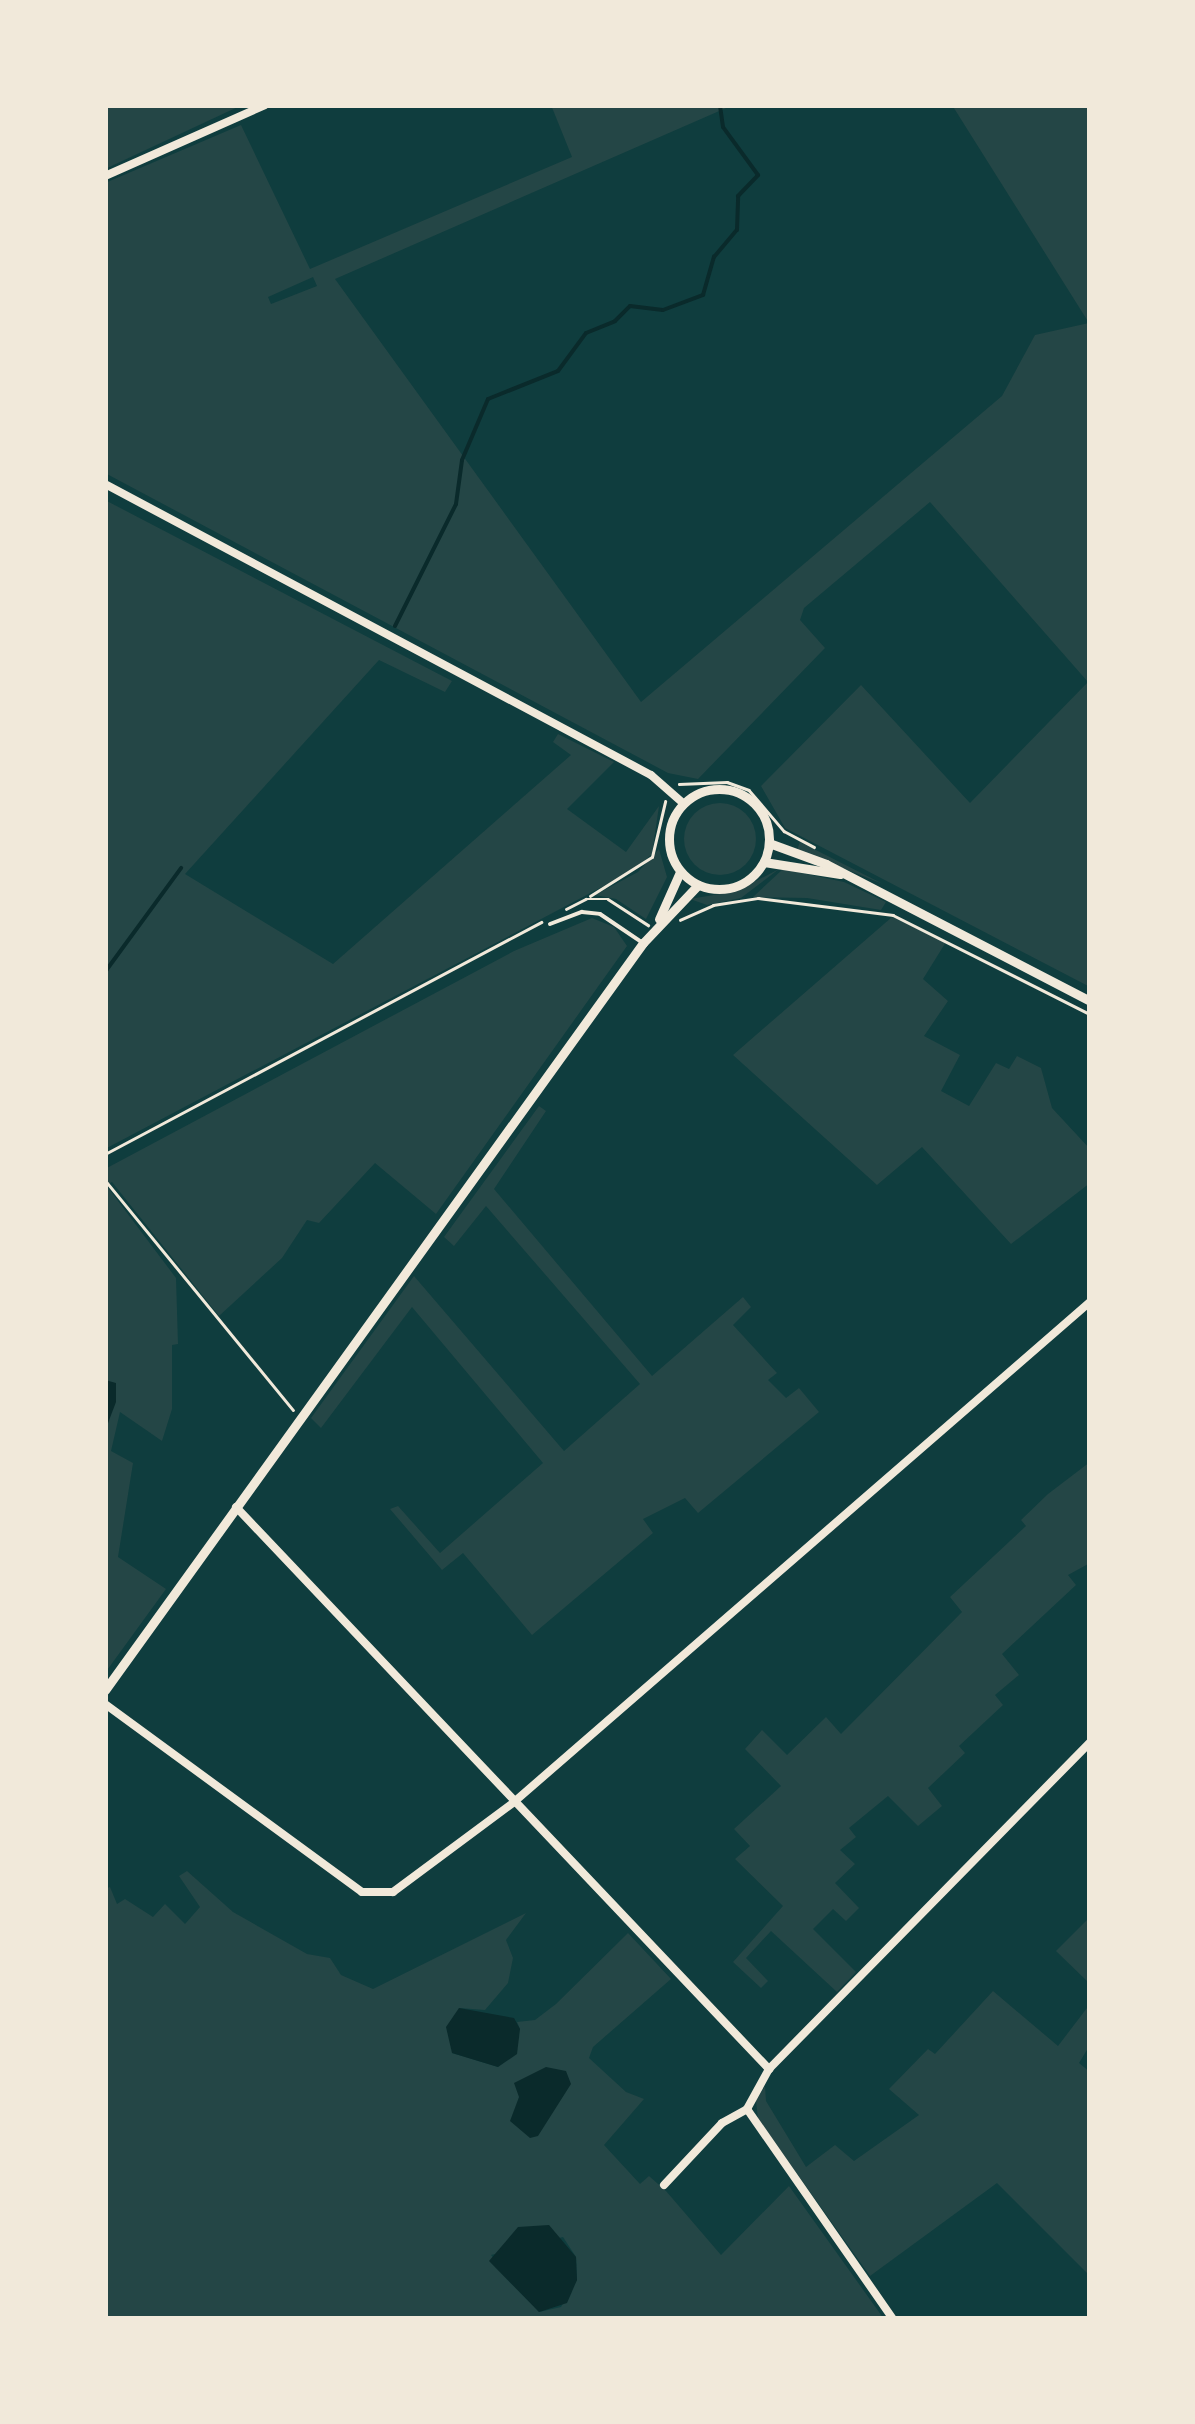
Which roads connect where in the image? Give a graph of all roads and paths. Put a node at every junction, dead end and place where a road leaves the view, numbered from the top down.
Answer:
1 (266, 105) edge
2 (105, 176) edge
3 (105, 484) edge
4 (682, 781) dead end
5 (684, 804) junction
6 (662, 808) dead end
7 (769, 843) junction
8 (826, 854) dead end
9 (764, 862) junction
10 (680, 872) junction
11 (842, 874) junction
12 (698, 885) junction
13 (549, 921) joint
14 (673, 925) dead end
15 (654, 930) junction
16 (644, 942) junction
17 (1090, 1001) edge
18 (1090, 1014) edge
19 (105, 1154) edge
20 (105, 1180) edge
21 (1090, 1302) edge
22 (300, 1418) junction
23 (236, 1508) junction
24 (105, 1690) edge
25 (105, 1704) edge
26 (1090, 1742) edge
27 (514, 1802) junction
28 (769, 2069) junction
29 (747, 2109) junction
30 (664, 2185) dead end
31 (892, 2319) edge

1 - 2 street
3 - 5 street
4 - 8 path
5 - 7 street
5 - 10 street
6 - 15 path
7 - 9 street
7 - 11 street
9 - 11 street
9 - 12 street
10 - 12 street
10 - 15 street
11 - 17 street
12 - 15 street
13 - 16 lane
13 - 19 path
14 - 18 path
15 - 16 street
16 - 22 street
20 - 22 path
21 - 27 street
22 - 23 street
23 - 24 street
23 - 27 street
25 - 27 street
26 - 28 street
27 - 28 street
28 - 29 street
29 - 30 street
29 - 31 street

